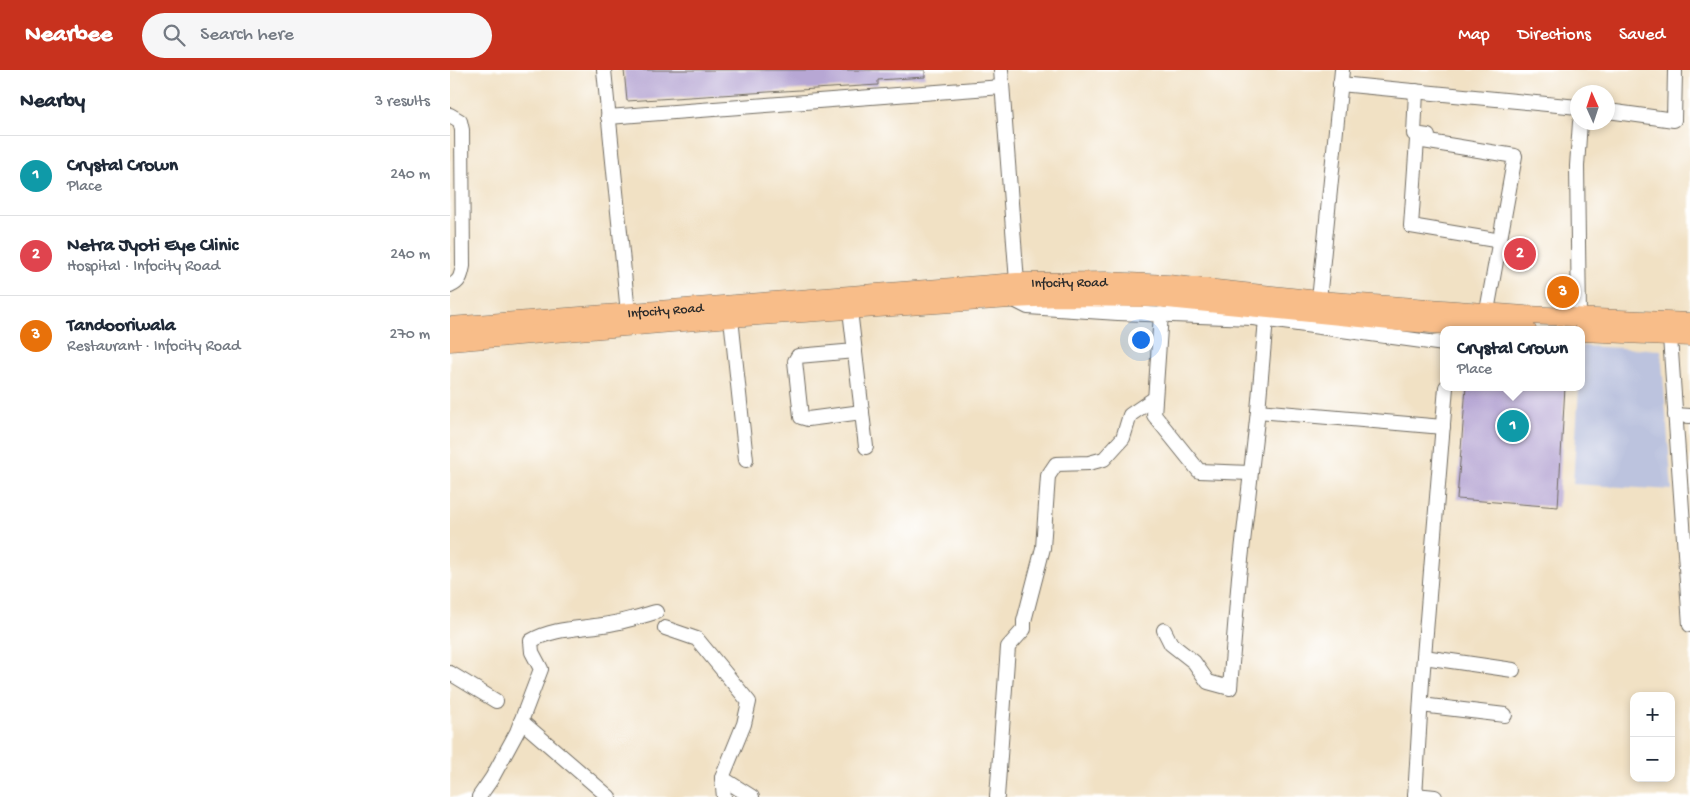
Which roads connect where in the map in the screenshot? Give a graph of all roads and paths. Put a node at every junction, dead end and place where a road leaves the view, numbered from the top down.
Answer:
1 (604, 70) edge
2 (1001, 70) edge
3 (1675, 71) edge
4 (1341, 77) edge
5 (1002, 87) junction
6 (1416, 91) junction
7 (1570, 106) edge
8 (1615, 112) edge
9 (450, 116) edge
10 (608, 116) junction
11 (1579, 130) edge
12 (1521, 148) dead end
13 (456, 198) edge
14 (1501, 241) junction
15 (450, 286) edge
16 (1014, 290) junction
17 (1223, 297) junction
18 (902, 299) junction
19 (1319, 300) junction
20 (850, 310) junction
21 (1487, 311) junction
22 (628, 313) junction
23 (1161, 314) junction
24 (731, 318) junction
25 (1266, 319) junction
26 (1690, 322) edge
27 (1580, 325) edge
28 (450, 326) edge
29 (536, 327) junction
30 (1440, 327) edge
31 (1690, 337) edge
32 (1585, 339) edge
33 (1670, 340) junction
34 (450, 342) edge
35 (1440, 343) edge
36 (1690, 345) edge
37 (855, 351) junction
38 (1446, 391) edge
39 (1155, 398) junction
40 (1258, 411) junction
41 (862, 412) junction
42 (1675, 415) junction
43 (1690, 416) edge
44 (1443, 427) junction
45 (866, 447) dead end
46 (746, 460) dead end
47 (1250, 473) junction
48 (656, 612) dead end
49 (1690, 624) edge
50 (664, 628) dead end
51 (1164, 630) dead end
52 (1424, 656) junction
53 (1513, 670) dead end
54 (450, 673) edge
55 (496, 701) dead end
56 (1421, 705) junction
57 (1505, 715) dead end
58 (521, 721) junction
59 (722, 778) junction
60 (601, 794) edge
61 (1415, 796) edge
62 (479, 797) edge
63 (724, 797) edge
64 (752, 797) edge
65 (997, 797) edge
66 (1435, 797) edge

1 - 10 street
2 - 5 street
3 - 8 street
4 - 6 street
4 - 19 street
5 - 10 street
5 - 16 street
6 - 7 street
6 - 12 street
9 - 13 street
10 - 22 street
11 - 27 street
13 - 15 street
14 - 14 street
14 - 21 street
16 - 17 main road, Infocity Road
16 - 18 main road, Infocity Road
16 - 23 street
17 - 19 main road, Infocity Road
17 - 30 main road, Infocity Road
18 - 20 main road, Infocity Road
18 - 22 main road, Infocity Road
19 - 21 main road, Infocity Road
20 - 24 main road, Infocity Road
20 - 37 street
21 - 27 main road, Infocity Road
22 - 29 main road, Infocity Road
23 - 25 street
23 - 39 street
24 - 29 main road, Infocity Road
24 - 46 street
25 - 35 street
25 - 40 street
26 - 27 main road, Infocity Road
27 - 33 main road, Infocity Road
28 - 29 main road, Infocity Road
29 - 34 main road, Infocity Road
31 - 33 main road, Infocity Road
32 - 33 street
33 - 36 street
33 - 42 street
37 - 41 street
37 - 41 street
38 - 44 street
39 - 47 street
39 - 65 street
40 - 44 street
40 - 47 street
41 - 45 street
42 - 43 street
42 - 49 street
44 - 52 street
47 - 51 street
48 - 58 street
50 - 59 street
52 - 53 street
52 - 56 street
54 - 55 street
56 - 57 street
56 - 61 street
58 - 60 street
58 - 62 street
59 - 63 street
59 - 64 street
61 - 66 street

